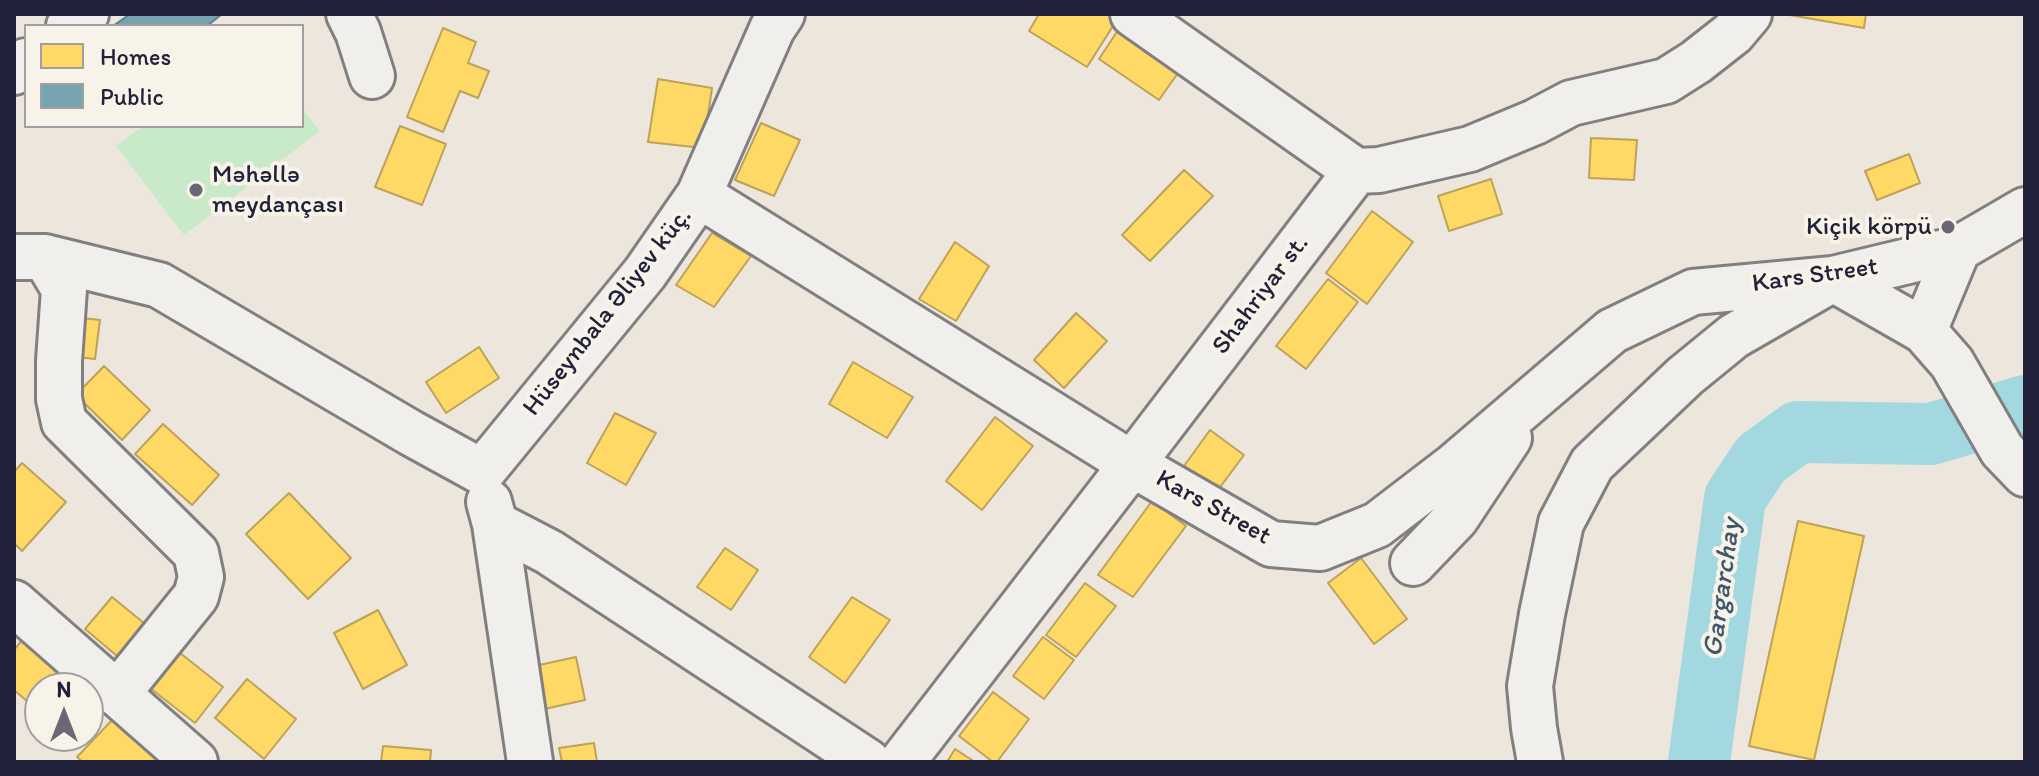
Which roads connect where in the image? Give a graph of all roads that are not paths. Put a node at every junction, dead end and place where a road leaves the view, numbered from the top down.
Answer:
1 (349, 14) edge
2 (782, 14) edge
3 (1133, 14) edge
4 (1749, 14) edge
5 (372, 76) dead end
6 (1356, 171) junction
7 (699, 195) junction
8 (2025, 210) edge
9 (1958, 249) junction
10 (30, 257) edge
11 (1833, 279) junction
12 (1924, 331) junction
13 (1539, 393) junction
14 (2013, 462) edge
15 (1132, 464) junction
16 (482, 472) junction
17 (495, 524) junction
18 (1413, 563) dead end
19 (14, 603) edge
20 (117, 694) junction
21 (195, 762) edge
22 (530, 762) edge
23 (868, 762) edge
24 (902, 762) edge
25 (1540, 762) edge

1 - 5 street
2 - 7 street, Hüseynbala Əliyev küç.
3 - 6 street
4 - 6 street
6 - 15 street, Shahriyar st.
7 - 15 street, Kars Street
7 - 16 street, Hüseynbala Əliyev küç.
8 - 9 street
9 - 11 street, Kars Street
9 - 12 street
10 - 16 street
10 - 20 street
11 - 12 street
11 - 13 street, Kars Street
11 - 25 street
12 - 14 street
13 - 15 street, Kars Street
13 - 18 street
15 - 24 street, Shahriyar st.
16 - 17 street
17 - 22 street
17 - 23 street
19 - 20 street
20 - 21 street

